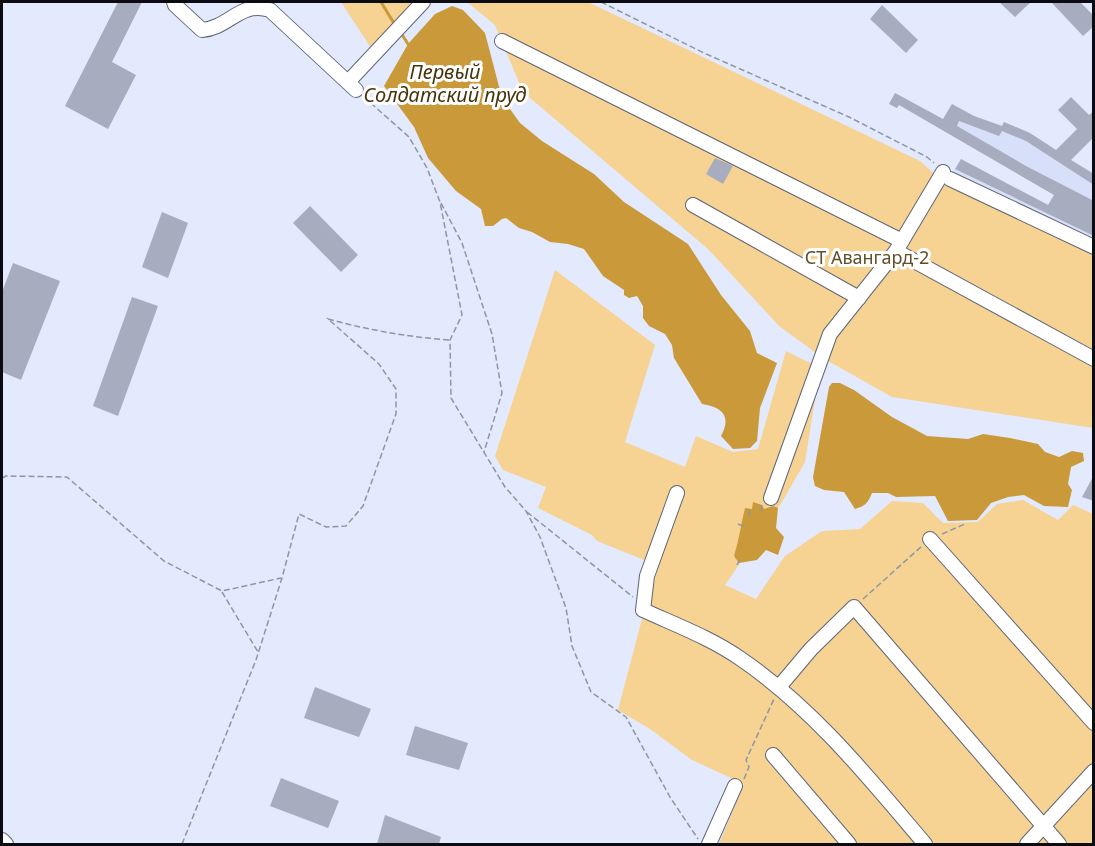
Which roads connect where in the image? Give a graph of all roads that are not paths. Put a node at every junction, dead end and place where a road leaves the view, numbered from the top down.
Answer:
1 (174, 2) edge
2 (423, 2) edge
3 (502, 41) dead end
4 (693, 205) dead end
5 (899, 246) junction
6 (1094, 248) edge
7 (859, 298) junction
8 (1094, 360) edge
9 (677, 493) dead end
10 (766, 501) road end
11 (930, 539) road end
12 (779, 687) junction
13 (1094, 723) edge
14 (773, 755) dead end
15 (1094, 771) edge
16 (735, 786) road end
17 (1044, 825) junction
18 (2, 840) edge
19 (6, 844) edge
20 (709, 844) edge
21 (849, 844) edge
22 (925, 844) edge
23 (1027, 844) edge
24 (1059, 844) edge

1 - 2 lane
3 - 5 lane
4 - 7 lane
5 - 6 lane
5 - 7 lane
5 - 8 lane
7 - 10 lane
9 - 12 lane
11 - 13 lane
12 - 17 lane
12 - 22 lane
14 - 21 lane
15 - 17 lane
16 - 20 lane
17 - 23 lane
17 - 24 lane
18 - 19 lane

